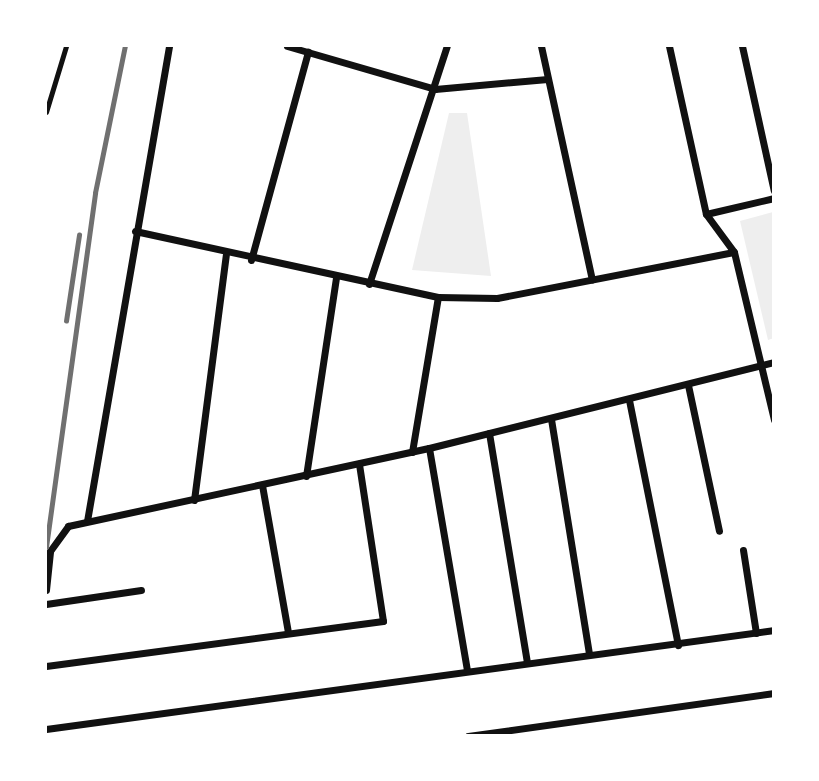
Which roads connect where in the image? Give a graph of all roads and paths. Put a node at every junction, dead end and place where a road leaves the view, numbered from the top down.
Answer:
1 (66, 46) edge
2 (169, 46) edge
3 (286, 46) edge
4 (447, 46) edge
5 (541, 46) edge
6 (669, 46) edge
7 (742, 46) edge
8 (309, 52) junction
9 (548, 79) junction
10 (435, 89) junction
11 (46, 112) edge
12 (774, 191) edge
13 (774, 198) edge
14 (706, 214) junction
15 (135, 232) junction
16 (734, 252) junction
17 (226, 255) junction
18 (251, 260) junction
19 (336, 277) junction
20 (592, 280) junction
21 (369, 284) junction
22 (438, 297) junction
23 (774, 362) edge
24 (763, 366) junction
25 (688, 385) junction
26 (629, 401) junction
27 (551, 418) junction
28 (774, 420) edge
29 (489, 433) junction
30 (429, 448) junction
31 (412, 452) junction
32 (359, 464) junction
33 (306, 476) junction
34 (262, 485) junction
35 (194, 500) junction
36 (87, 521) junction
37 (719, 531) dead end
38 (743, 550) dead end
39 (46, 590) edge
40 (141, 590) dead end
41 (46, 604) edge
42 (774, 630) edge
43 (288, 633) junction
44 (756, 633) junction
45 (678, 645) junction
46 (589, 654) junction
47 (527, 662) junction
48 (46, 666) edge
49 (467, 670) junction
50 (774, 693) edge
51 (46, 729) edge
52 (468, 736) edge

1 - 11 lane
2 - 15 street
3 - 8 street
4 - 10 street
5 - 9 street
6 - 14 street
7 - 12 street
8 - 10 street
8 - 18 street
9 - 10 street
9 - 20 street
10 - 21 street
13 - 14 street
14 - 16 street
15 - 17 street
15 - 36 street
16 - 20 street
16 - 24 street
17 - 18 street
17 - 35 street
18 - 19 street
19 - 21 street
19 - 33 street
20 - 22 street
21 - 22 street
22 - 31 street
23 - 24 street
24 - 25 street
24 - 28 street
25 - 26 street
25 - 37 street
26 - 27 street
26 - 45 street
27 - 29 street
27 - 46 street
29 - 30 street
29 - 47 street
30 - 31 street
30 - 49 street
31 - 32 street
32 - 33 street
32 - 43 street
33 - 34 street
34 - 35 street
34 - 43 street
35 - 36 street
36 - 39 street
38 - 44 street
40 - 41 street
42 - 44 street
43 - 48 street
44 - 45 street
45 - 46 street
46 - 47 street
47 - 49 street
49 - 51 street
50 - 52 street

